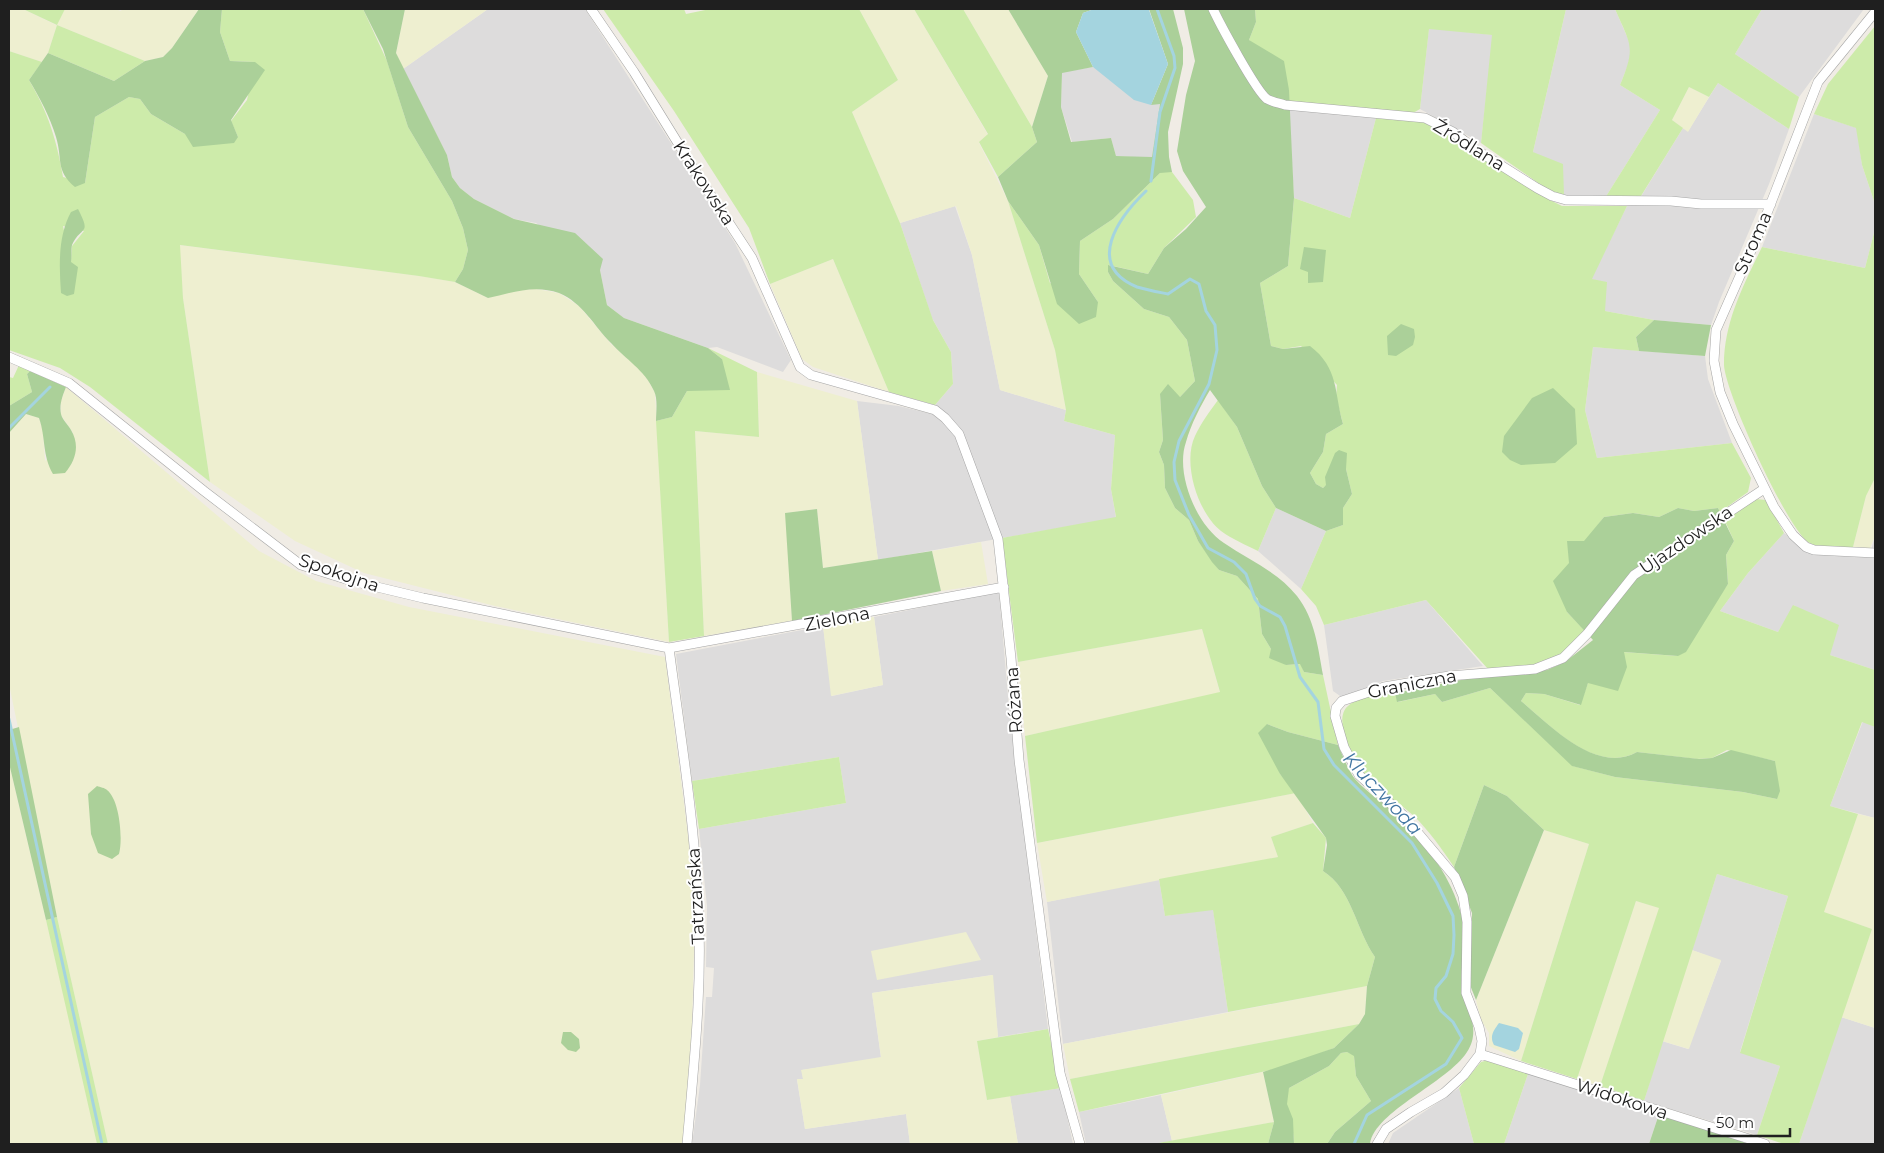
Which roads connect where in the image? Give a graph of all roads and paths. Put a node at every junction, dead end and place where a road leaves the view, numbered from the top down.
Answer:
1 (591, 9) edge
2 (1213, 9) edge
3 (1875, 12) edge
4 (1771, 204) junction
5 (9, 357) edge
6 (800, 367) joint
7 (1764, 489) junction
8 (1875, 553) edge
9 (1004, 587) junction
10 (669, 648) junction
11 (1493, 672) joint
12 (1480, 1054) junction
13 (687, 1144) edge
14 (1080, 1144) edge
15 (1377, 1144) edge
16 (1765, 1144) edge

1 - 6 street, Krakowska
2 - 4 street, Źródlana
3 - 4 street, Stroma
4 - 7 street, Stroma
5 - 10 street, Spokojna
6 - 9 street, Różana
7 - 8 street
7 - 11 street, Ujazdowska
9 - 10 street, Zielona
9 - 14 street, Różana
10 - 13 street, Tatrzańska
11 - 12 street, Graniczna
12 - 15 street
12 - 16 street, Widokowa

